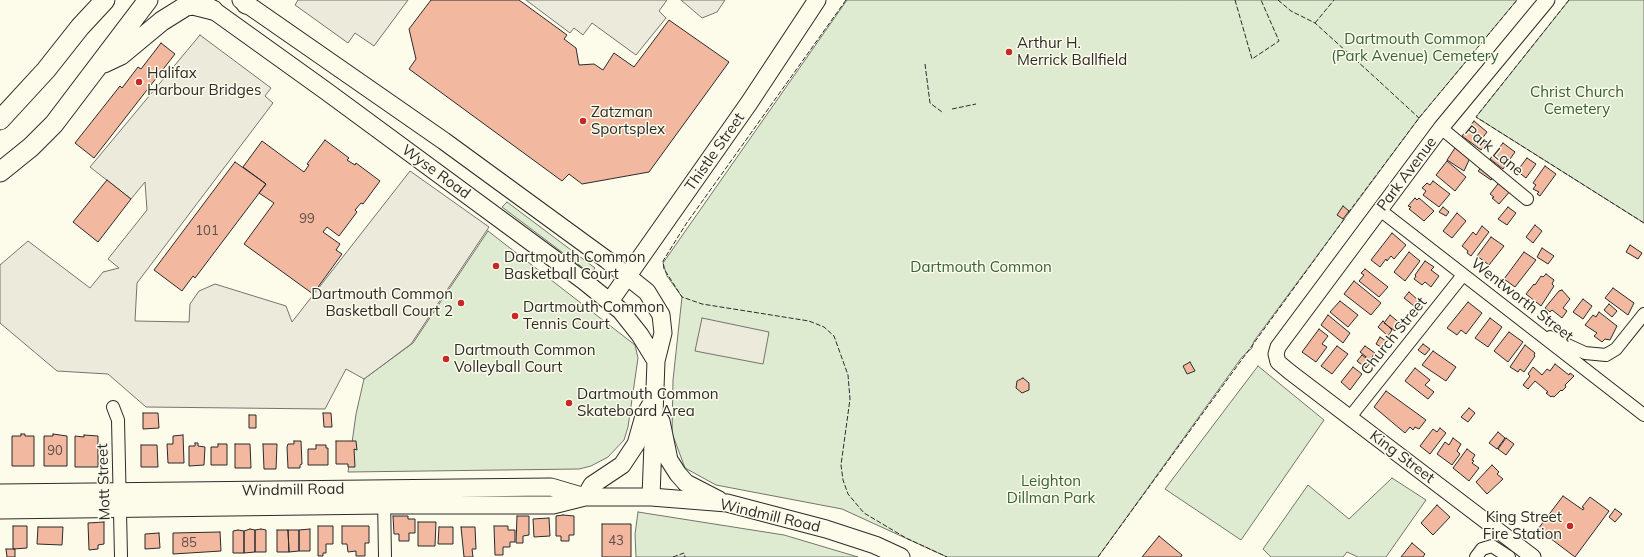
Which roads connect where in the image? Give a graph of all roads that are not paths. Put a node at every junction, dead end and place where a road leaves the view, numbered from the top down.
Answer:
1 (88, 0) edge
2 (105, 0) edge
3 (148, 0) edge
4 (817, 0) edge
5 (1547, 0) edge
6 (244, 1) edge
7 (206, 5) edge
8 (80, 27) junction
9 (99, 66) junction
10 (0, 120) edge
11 (1441, 128) junction
12 (0, 172) edge
13 (1527, 199) dead end
14 (1380, 210) junction
15 (1463, 275) junction
16 (629, 276) junction
17 (610, 301) junction
18 (1644, 314) edge
19 (1537, 332) junction
20 (1276, 354) joint
21 (656, 361) junction
22 (656, 395) junction
23 (113, 407) dead end
24 (1644, 415) edge
25 (1350, 417) junction
26 (120, 491) junction
27 (0, 493) edge
28 (384, 497) junction
29 (585, 497) junction
30 (651, 497) junction
31 (726, 504) junction
32 (121, 509) junction
33 (0, 510) edge
34 (122, 557) edge
35 (385, 557) edge
36 (901, 557) edge
37 (1476, 557) edge
38 (1509, 557) edge
39 (1533, 557) edge

1 - 8 main road
2 - 8 main road
3 - 9 main road
4 - 16 main road, Thistle Street
5 - 11 street, Park Avenue
6 - 16 main road, Wyse Road
7 - 9 main road
7 - 17 main road, Wyse Road
8 - 10 main road
9 - 12 main road
11 - 13 street, Park Lane
11 - 14 street, Park Avenue
14 - 15 street, Wentworth Street
14 - 20 street, Park Avenue
15 - 19 street, Wentworth Street
15 - 25 street, Church Street
16 - 17 main road, Thistle Street
16 - 21 main road, Wyse Road
17 - 21 main road, Wyse Road
18 - 19 street
19 - 24 street, Wentworth Street
20 - 25 street, King Street
21 - 22 main road, Wyse Road
22 - 29 main road
22 - 30 main road, Wyse Road
22 - 31 main road
23 - 26 street, Mott Street
25 - 39 street, King Street
26 - 27 main road, Windmill Road
26 - 28 main road, Windmill Road
26 - 32 street, Mott Street
28 - 29 main road, Windmill Road
28 - 32 main road, Windmill Road
28 - 35 street
29 - 30 main road, Windmill Road
30 - 31 main road, Windmill Road
31 - 36 main road, Windmill Road
32 - 33 main road, Windmill Road
32 - 34 street, Mott Street
37 - 38 street

